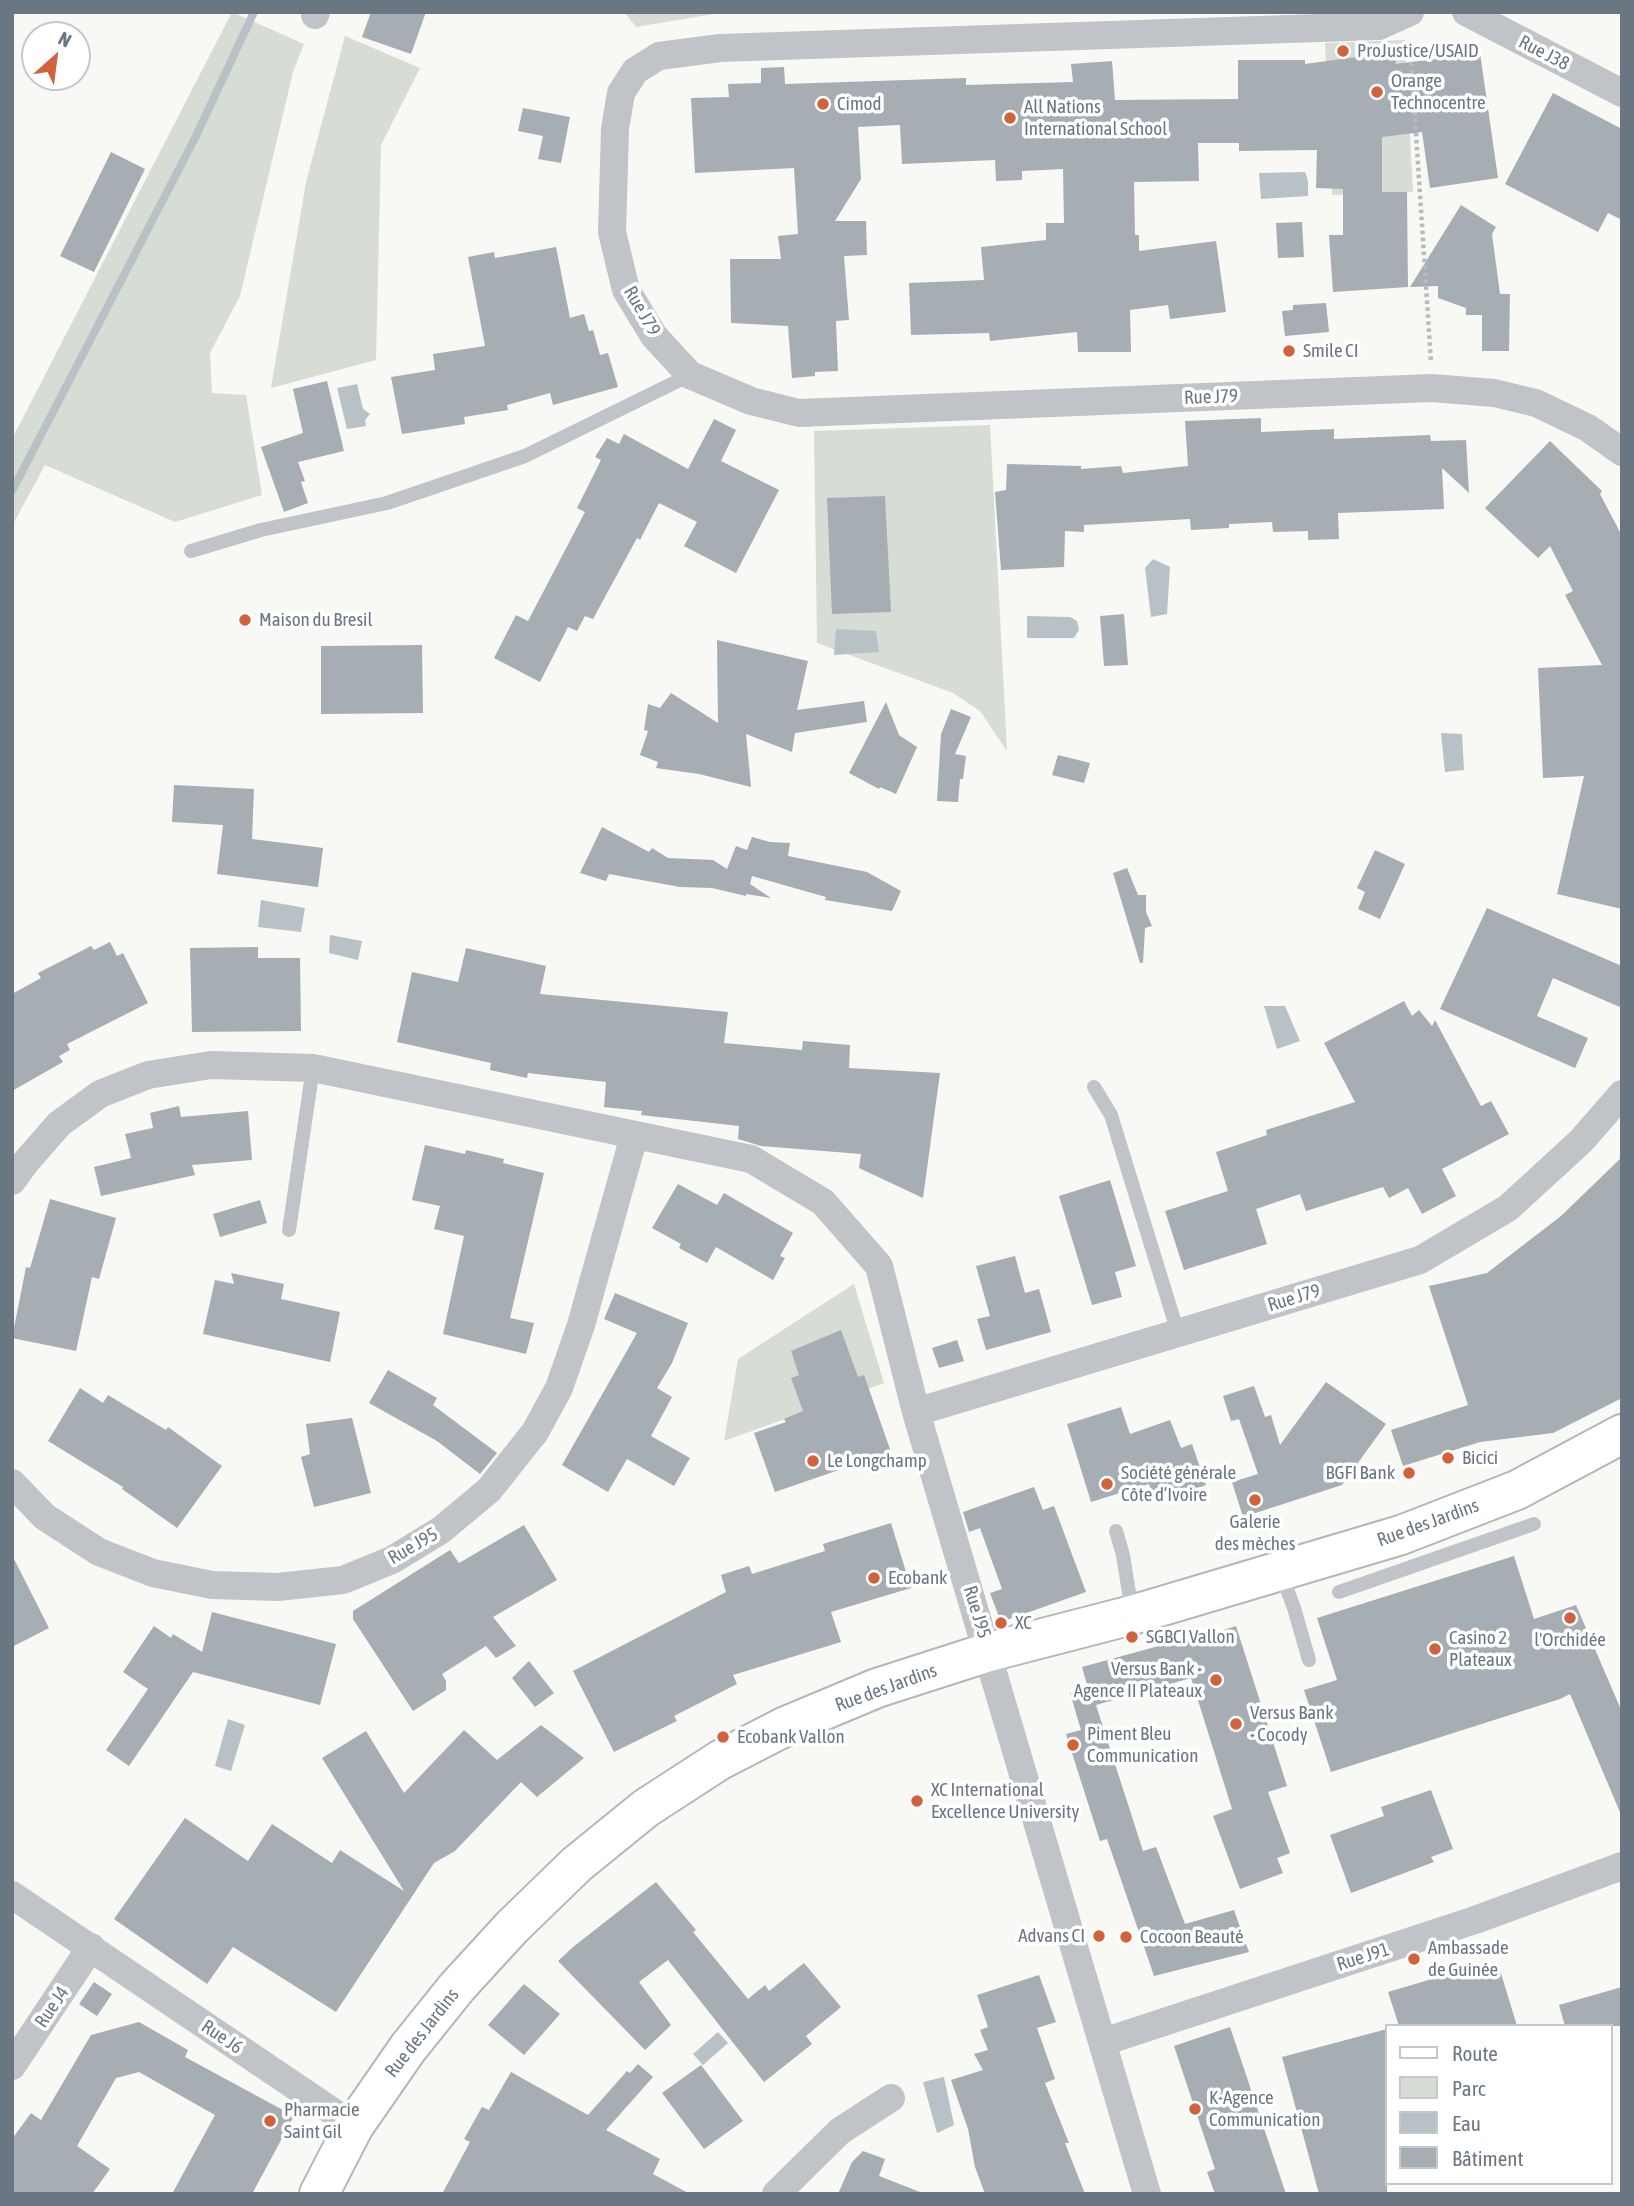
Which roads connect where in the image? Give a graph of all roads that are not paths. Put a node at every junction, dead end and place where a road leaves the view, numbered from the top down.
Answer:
1 (1466, 12) edge
2 (1409, 13) edge
3 (1622, 93) edge
4 (690, 374) junction
5 (1622, 452) edge
6 (191, 551) dead end
7 (313, 1068) junction
8 (1094, 1087) dead end
9 (1622, 1094) edge
10 (634, 1136) junction
11 (12, 1181) edge
12 (289, 1230) dead end
13 (1178, 1333) junction
14 (916, 1412) junction
15 (1622, 1434) edge
16 (12, 1483) edge
17 (1534, 1524) dead end
18 (1116, 1531) dead end
19 (1280, 1572) junction
20 (1339, 1592) dead end
21 (1132, 1615) junction
22 (989, 1652) junction
23 (1309, 1660) dead end
24 (1622, 1866) edge
25 (12, 1895) edge
26 (91, 1947) junction
27 (1103, 2042) junction
28 (12, 2066) edge
29 (891, 2098) dead end
30 (354, 2126) junction
31 (318, 2194) edge
32 (776, 2194) edge
33 (1147, 2194) edge

1 - 3 street, Rue J38
2 - 4 street, Rue J79
4 - 5 street, Rue J79
4 - 6 lane
7 - 10 street, Rue J95
7 - 11 street, Rue J95
7 - 12 lane
8 - 13 lane
9 - 13 street, Rue J79
10 - 14 street, Rue J95
10 - 16 street, Rue J95
13 - 14 street, Rue J79
14 - 22 street, Rue J95
15 - 19 main road, Rue des Jardins
17 - 20 lane
18 - 21 lane
19 - 21 main road, Rue des Jardins
19 - 23 lane
21 - 22 main road, Rue des Jardins
22 - 27 street, Rue J95
22 - 30 main road, Rue des Jardins
24 - 27 street, Rue J91
25 - 26 street, Rue J6
26 - 28 street, Rue J4
26 - 30 street, Rue J6
27 - 33 street, Rue J95
29 - 32 street
30 - 31 main road, Rue des Jardins

